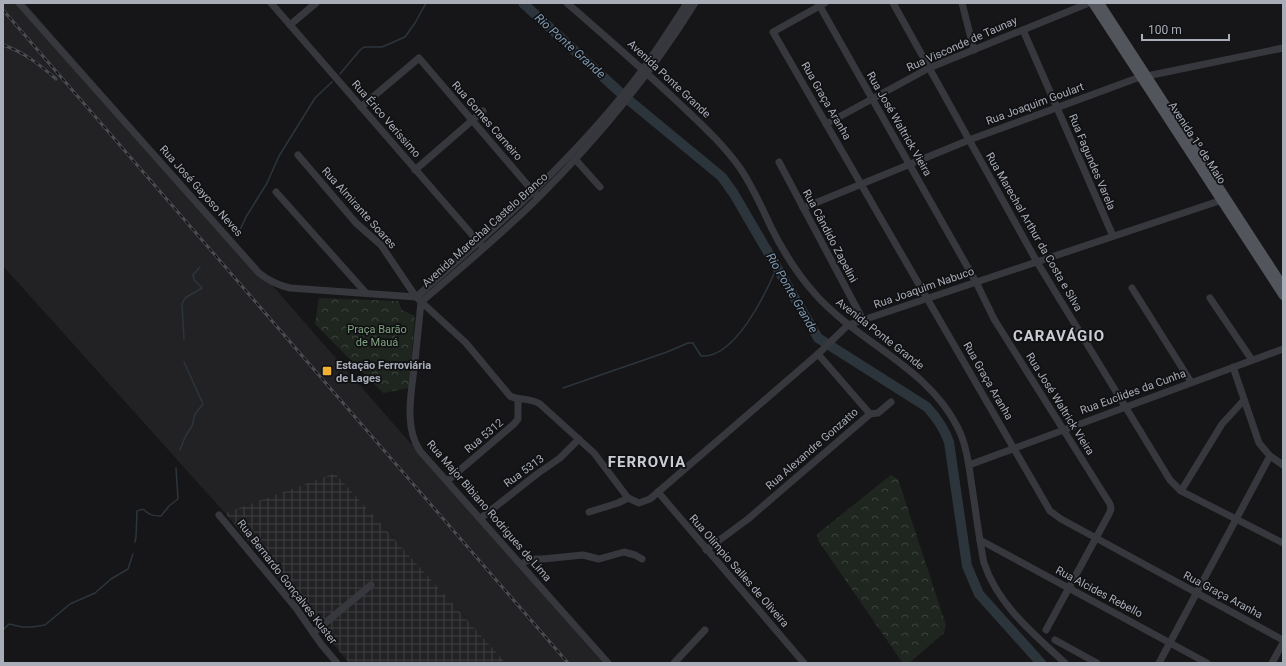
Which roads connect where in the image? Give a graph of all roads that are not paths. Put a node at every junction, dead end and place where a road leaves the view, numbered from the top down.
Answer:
1 (19, 3) edge
2 (271, 3) edge
3 (316, 3) edge
4 (567, 3) edge
5 (687, 3) edge
6 (695, 3) edge
7 (893, 3) edge
8 (962, 3) edge
9 (1088, 3) edge
10 (1092, 3) edge
11 (1100, 3) edge
12 (821, 4) edge
13 (290, 25) junction
14 (1023, 30) junction
15 (1283, 48) edge
16 (974, 50) junction
17 (929, 68) junction
18 (645, 71) junction
19 (1144, 76) junction
20 (872, 99) junction
21 (621, 102) junction
22 (361, 107) junction
23 (1057, 108) junction
24 (483, 111) dead end
25 (472, 121) junction
26 (826, 124) junction
27 (969, 140) junction
28 (298, 155) dead end
29 (575, 159) junction
30 (779, 162) dead end
31 (910, 165) junction
32 (415, 170) junction
33 (861, 184) junction
34 (600, 187) dead end
35 (276, 192) dead end
36 (536, 195) junction
37 (1224, 199) junction
38 (803, 208) junction
39 (1113, 236) junction
40 (481, 246) junction
41 (1037, 262) junction
42 (976, 282) junction
43 (1283, 285) edge
44 (1132, 288) dead end
45 (366, 293) junction
46 (1283, 296) edge
47 (416, 297) junction
48 (1210, 298) dead end
49 (927, 299) junction
50 (421, 302) junction
51 (863, 320) junction
52 (848, 325) junction
53 (1283, 349) edge
54 (818, 354) junction
55 (1252, 360) junction
56 (1233, 367) junction
57 (1191, 382) junction
58 (518, 399) junction
59 (1244, 400) junction
60 (891, 402) dead end
61 (1125, 407) junction
62 (870, 414) junction
63 (1063, 430) junction
64 (579, 439) junction
65 (1014, 448) junction
66 (1270, 456) junction
67 (969, 465) junction
68 (1283, 465) edge
69 (447, 481) junction
70 (1181, 491) junction
71 (658, 492) junction
72 (628, 498) junction
73 (589, 512) dead end
74 (219, 515) dead end
75 (481, 518) junction
76 (1236, 519) junction
77 (1096, 538) junction
78 (980, 540) junction
79 (1283, 543) edge
80 (706, 550) junction
81 (642, 559) dead end
82 (522, 564) junction
83 (371, 585) dead end
84 (1069, 588) junction
85 (1196, 593) junction
86 (705, 630) dead end
87 (1046, 630) dead end
88 (313, 633) junction
89 (1055, 640) dead end
90 (1283, 640) edge
91 (1169, 643) junction
92 (1283, 643) edge
93 (337, 663) edge
94 (608, 663) edge
95 (674, 663) edge
96 (804, 663) edge
97 (1065, 663) edge
98 (1097, 663) edge
99 (1158, 663) edge
100 (1207, 663) edge
101 (1272, 663) edge

1 - 45 street, Rua José Gayoso Neves
2 - 13 street, Rua Érico Veríssimo
3 - 13 street
4 - 18 street, Avenida Ponte Grande
5 - 18 street, Avenida Marechal Castelo Branco
6 - 18 street, Avenida Marechal Castelo Branco
7 - 17 street, Rua Marechal Arthur da Costa e Silva
8 - 16 street
9 - 14 street, Rua Visconde de Taunay
10 - 19 main road, Avenida 1º de Maio
11 - 19 main road, Avenida 1º de Maio
12 - 20 street, Rua José Waltrick Vieira
12 - 26 street, Rua Graça Aranha
13 - 22 street, Rua Érico Veríssimo
14 - 16 street, Rua Visconde de Taunay
14 - 23 street, Rua Fagundes Varela
15 - 19 street, Rua Joaquim Goulart
16 - 17 street, Rua Visconde de Taunay
17 - 20 street, Rua Visconde de Taunay
17 - 27 street, Rua Marechal Arthur da Costa e Silva
18 - 21 street, Avenida Marechal Castelo Branco
18 - 52 street, Avenida Ponte Grande
19 - 23 street, Rua Joaquim Goulart
19 - 37 main road, Avenida 1º de Maio
20 - 26 street, Rua Visconde de Taunay
20 - 31 street, Rua José Waltrick Vieira
21 - 29 street, Avenida Marechal Castelo Branco
21 - 36 street, Avenida Marechal Castelo Branco
22 - 25 street, Rua Gomes Carneiro
22 - 32 street, Rua Érico Veríssimo
23 - 27 street, Rua Joaquim Goulart
23 - 39 street, Rua Fagundes Varela
24 - 25 street
25 - 32 street
25 - 36 street, Rua Gomes Carneiro
26 - 33 street, Rua Graça Aranha
27 - 31 street, Rua Joaquim Goulart
27 - 41 street, Rua Marechal Arthur da Costa e Silva
28 - 47 street, Rua Almirante Soares
29 - 34 street
29 - 36 street, Avenida Marechal Castelo Branco
30 - 38 street, Rua Cândido Zapelini
31 - 33 street, Rua Joaquim Goulart
31 - 42 street, Rua José Waltrick Vieira
32 - 40 street, Rua Érico Veríssimo
33 - 38 street, Rua Joaquim Goulart
33 - 49 street, Rua Graça Aranha
35 - 45 street
36 - 40 street, Avenida Marechal Castelo Branco
37 - 39 street, Rua Joaquim Nabuco
37 - 43 main road, Avenida 1º de Maio
37 - 46 main road, Avenida 1º de Maio
38 - 51 street, Rua Cândido Zapelini
39 - 41 street, Rua Joaquim Nabuco
40 - 47 street, Avenida Marechal Castelo Branco
40 - 50 street, Avenida Marechal Castelo Branco
41 - 42 street, Rua Joaquim Nabuco
41 - 61 street, Rua Marechal Arthur da Costa e Silva
42 - 49 street, Rua Joaquim Nabuco
42 - 63 street, Rua José Waltrick Vieira
44 - 57 street
45 - 47 street, Rua José Gayoso Neves
47 - 50 street, Rua Almirante Soares
48 - 55 street
49 - 51 street, Rua Joaquim Nabuco
49 - 65 street, Rua Graça Aranha
50 - 58 street, Rua Almirante Soares
50 - 69 street, Rua Major Bibiano Rodrigues de Lima
51 - 52 street, Rua Joaquim Nabuco
52 - 54 street, Rua Joaquim Nabuco
52 - 67 street, Avenida Ponte Grande
53 - 55 street, Rua Euclides da Cunha
54 - 62 street, Rua Alexandre Gonzatto
54 - 71 street, Rua Joaquim Nabuco
55 - 56 street, Rua Euclides da Cunha
56 - 57 street, Rua Euclides da Cunha
56 - 59 street
57 - 61 street, Rua Euclides da Cunha
58 - 64 street
58 - 69 street, Rua 5312
59 - 66 street
59 - 70 street
60 - 62 street
61 - 63 street, Rua Euclides da Cunha
61 - 70 street, Rua Marechal Arthur da Costa e Silva
62 - 80 street, Rua Alexandre Gonzatto
63 - 65 street, Rua Euclides da Cunha
63 - 77 street, Rua José Waltrick Vieira
64 - 72 street
64 - 75 street, Rua 5313
65 - 67 street, Rua Euclides da Cunha
65 - 77 street, Rua Graça Aranha
66 - 68 street
66 - 76 street
67 - 78 street, Avenida Ponte Grande
69 - 75 street, Rua Major Bibiano Rodrigues de Lima
70 - 76 street, Rua Marechal Arthur da Costa e Silva
71 - 72 street, Rua Joaquim Nabuco
71 - 80 street, Rua Olímpio Salles de Oliveira
72 - 73 street
74 - 88 street, Rua Bernardo Gonçalves Kuster
75 - 82 street, Rua Major Bibiano Rodrigues de Lima
76 - 79 street, Rua Marechal Arthur da Costa e Silva
76 - 85 street
77 - 84 street, Rua José Waltrick Vieira
77 - 85 street, Rua Graça Aranha
78 - 84 street, Rua Alcides Rebello
78 - 97 street, Avenida Ponte Grande
80 - 96 street, Rua Olímpio Salles de Oliveira
81 - 82 street
82 - 94 street, Rua Major Bibiano Rodrigues de Lima
83 - 88 street
84 - 87 street, Rua José Waltrick Vieira
84 - 91 street, Rua Alcides Rebello
85 - 90 street, Rua Graça Aranha
85 - 91 street
86 - 95 street
88 - 93 street, Rua Bernardo Gonçalves Kuster
89 - 98 street
91 - 99 street
91 - 100 street, Rua Alcides Rebello
92 - 101 street

